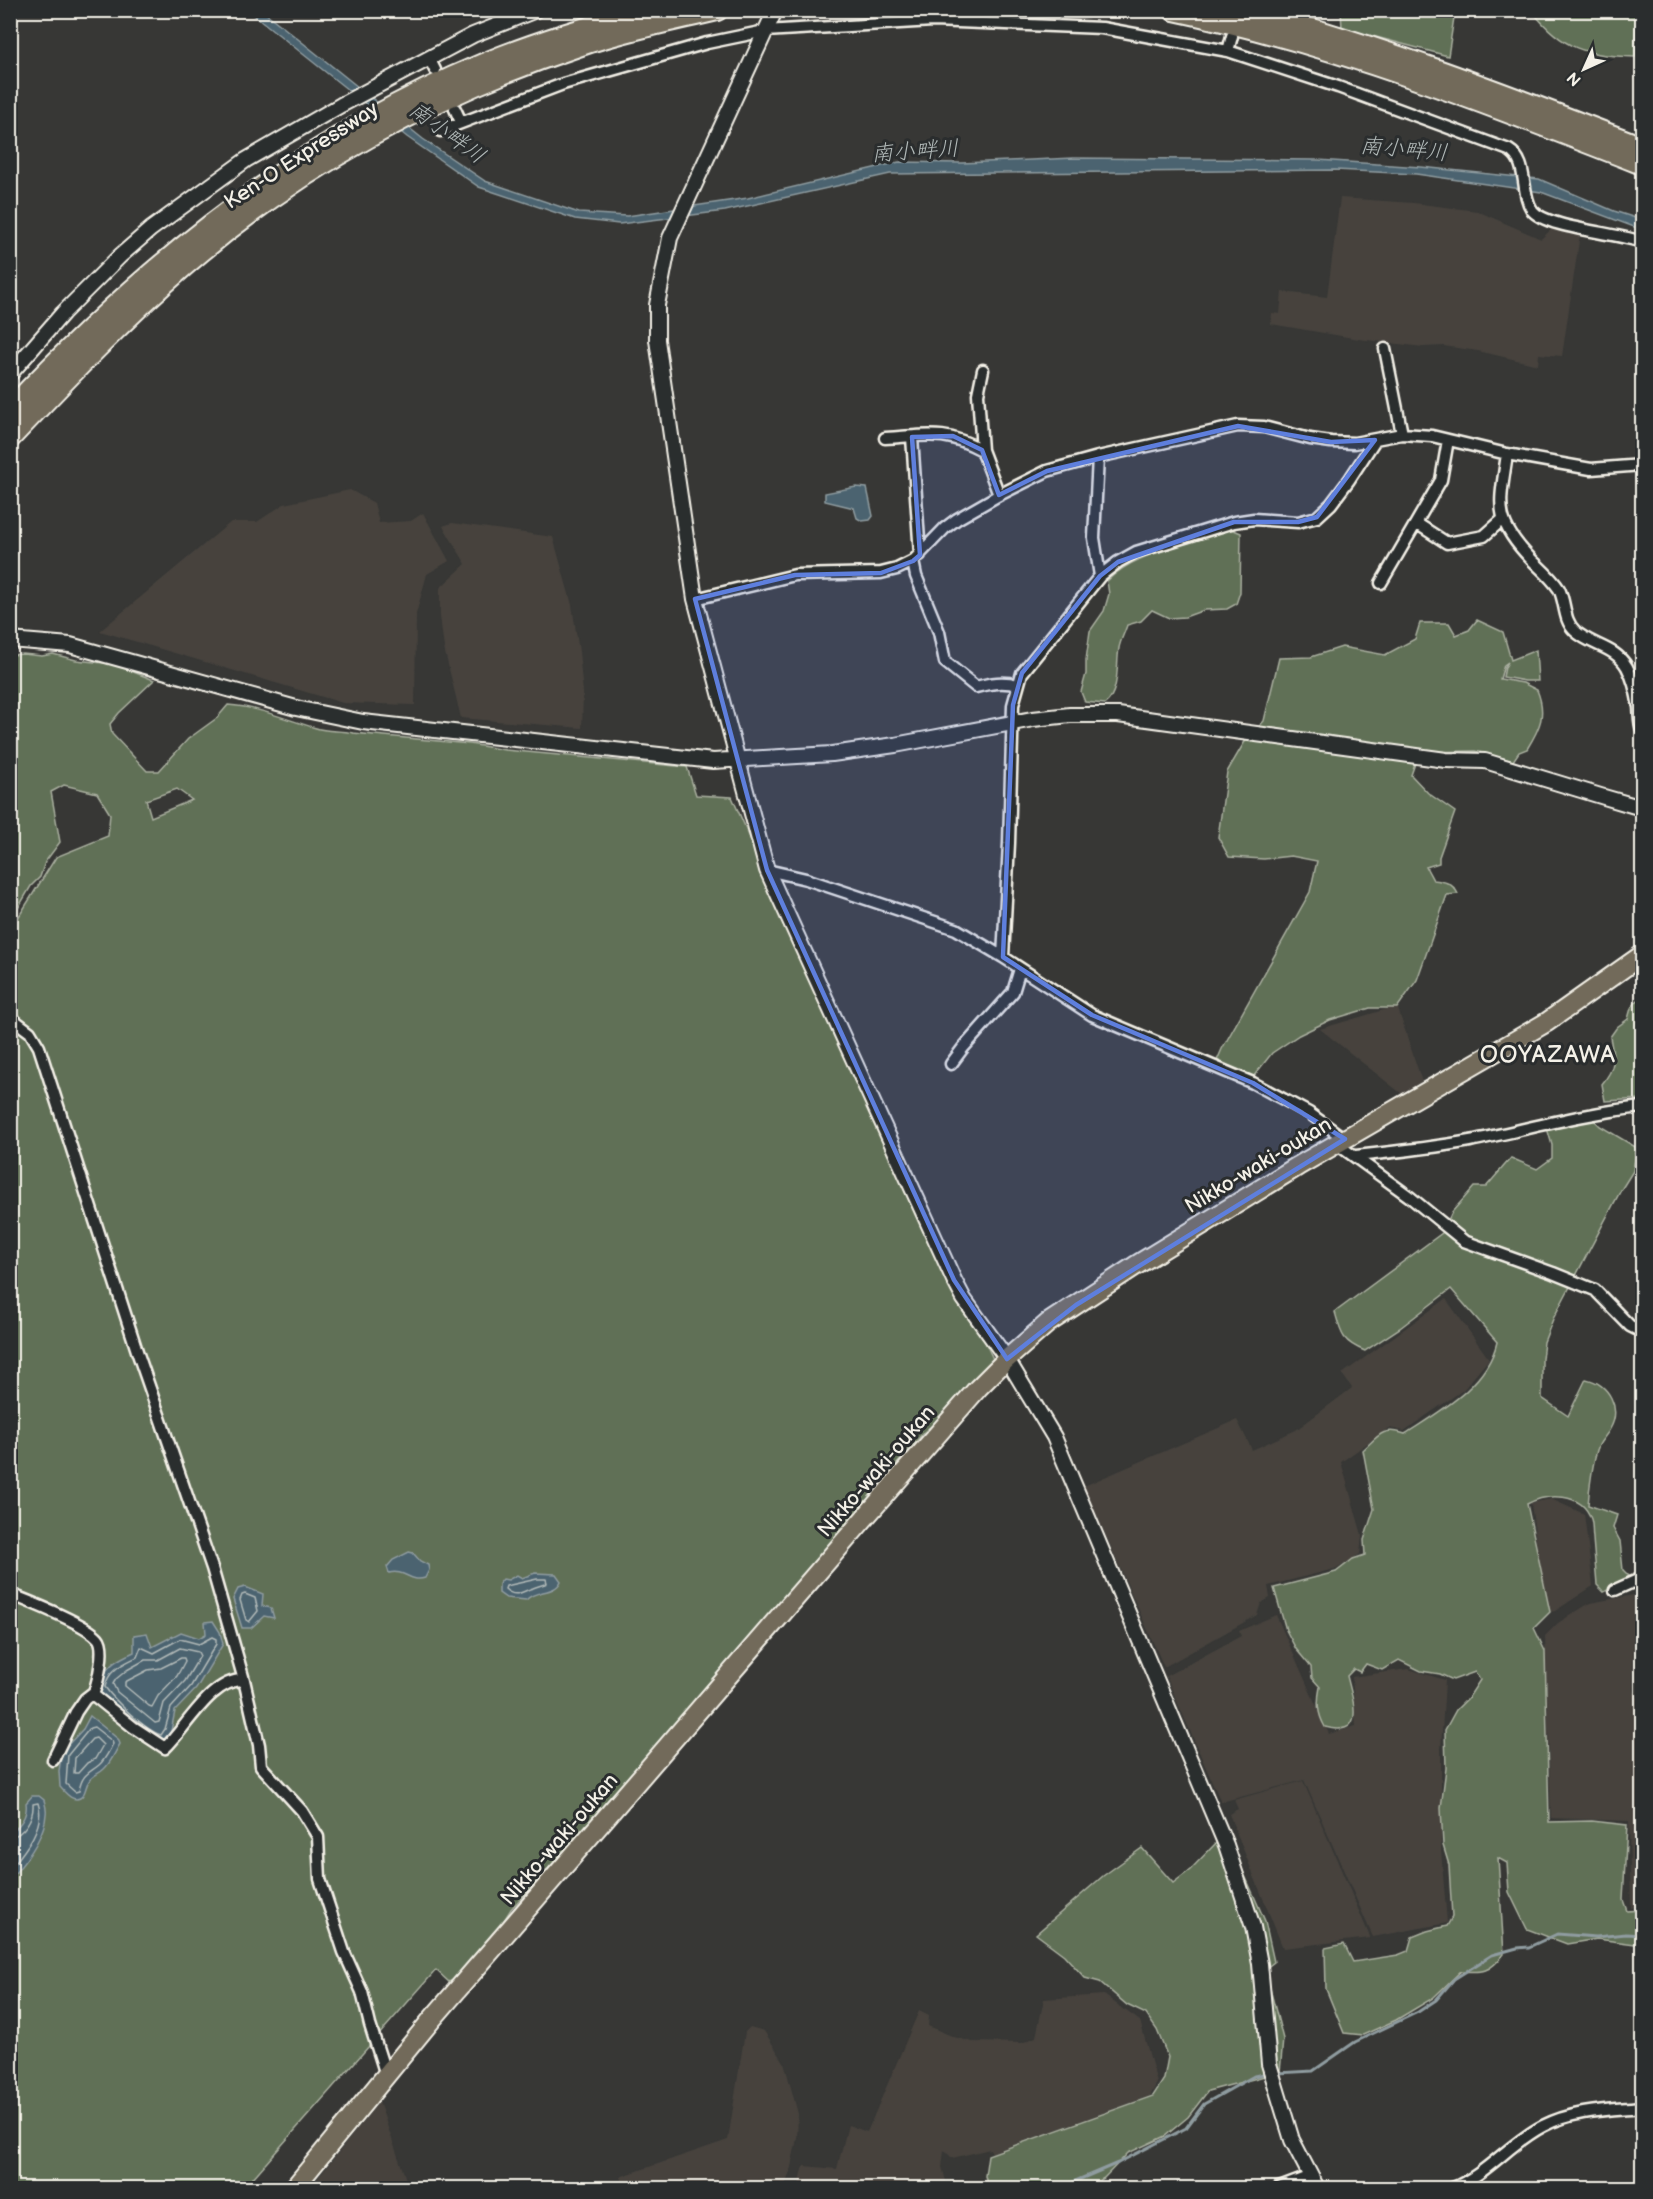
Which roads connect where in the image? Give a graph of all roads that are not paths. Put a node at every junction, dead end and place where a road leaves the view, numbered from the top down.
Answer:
1 (536, 10) edge
2 (647, 10) edge
3 (717, 10) edge
4 (1174, 10) edge
5 (1246, 10) edge
6 (773, 15) dead end
7 (765, 31) junction
8 (1232, 36) dead end
9 (1228, 51) junction
10 (455, 109) dead end
11 (400, 111) junction
12 (461, 122) junction
13 (371, 127) junction
14 (440, 131) dead end
15 (1642, 147) edge
16 (1642, 164) edge
17 (1642, 242) edge
18 (1385, 349) dead end
19 (983, 370) dead end
20 (10, 374) edge
21 (10, 410) edge
22 (1402, 434) junction
23 (912, 437) junction
24 (10, 438) edge
25 (885, 438) dead end
26 (1375, 440) junction
27 (1448, 440) junction
28 (982, 450) junction
29 (1507, 454) junction
30 (1098, 457) junction
31 (1642, 465) edge
32 (999, 495) junction
33 (1502, 520) junction
34 (1416, 523) junction
35 (916, 558) junction
36 (1100, 576) junction
37 (1381, 583) dead end
38 (695, 599) junction
39 (10, 640) edge
40 (1018, 685) junction
41 (1642, 687) edge
42 (1638, 704) junction
43 (1012, 722) junction
44 (1642, 729) edge
45 (736, 760) junction
46 (1642, 806) edge
47 (767, 870) junction
48 (1642, 955) edge
49 (1003, 957) junction
50 (1020, 969) junction
51 (10, 1017) edge
52 (951, 1064) dead end
53 (1642, 1107) edge
54 (1341, 1141) junction
55 (1356, 1156) junction
56 (1642, 1332) edge
57 (1007, 1359) junction
58 (1642, 1578) edge
59 (1615, 1590) dead end
60 (10, 1594) edge
61 (244, 1680) junction
62 (92, 1694) junction
63 (53, 1760) dead end
64 (386, 2075) junction
65 (1642, 2107) edge
66 (1314, 2182) edge
67 (294, 2188) edge
68 (1279, 2188) edge
69 (1452, 2188) edge

1 - 20 street
2 - 11 highway, Ken-O Expressway
3 - 11 highway, Ken-O Expressway
4 - 16 highway
5 - 15 highway
6 - 7 street
7 - 9 street
7 - 12 street
7 - 38 street
8 - 9 street
9 - 17 street
10 - 12 street
11 - 13 highway, Ken-O Expressway
12 - 14 street
13 - 21 highway, Ken-O Expressway
13 - 24 highway, Ken-O Expressway
18 - 22 street
19 - 28 street
22 - 26 street
22 - 27 street
23 - 25 street
23 - 28 street
23 - 35 street
26 - 30 street
26 - 36 street
27 - 29 street
27 - 34 street
28 - 32 street
29 - 31 street
29 - 33 street
30 - 32 street
30 - 36 street
32 - 35 street
33 - 34 street
33 - 42 street
34 - 37 street
35 - 38 street
35 - 40 street
36 - 40 street
38 - 45 street
39 - 45 street
40 - 43 street
41 - 42 street
42 - 44 street
43 - 45 street
43 - 46 street
43 - 49 street
45 - 47 street
47 - 49 street
47 - 57 street
48 - 54 highway, Nikko-waki-oukan
49 - 50 street
50 - 52 street
50 - 54 street
51 - 61 street
53 - 55 street
54 - 55 street
54 - 57 highway, Nikko-waki-oukan
55 - 56 street
57 - 64 highway, Nikko-waki-oukan
57 - 66 street
58 - 59 street
60 - 62 street
61 - 62 street
61 - 64 street
62 - 63 street
64 - 67 highway, Nikko-waki-oukan
65 - 69 street
66 - 68 street

